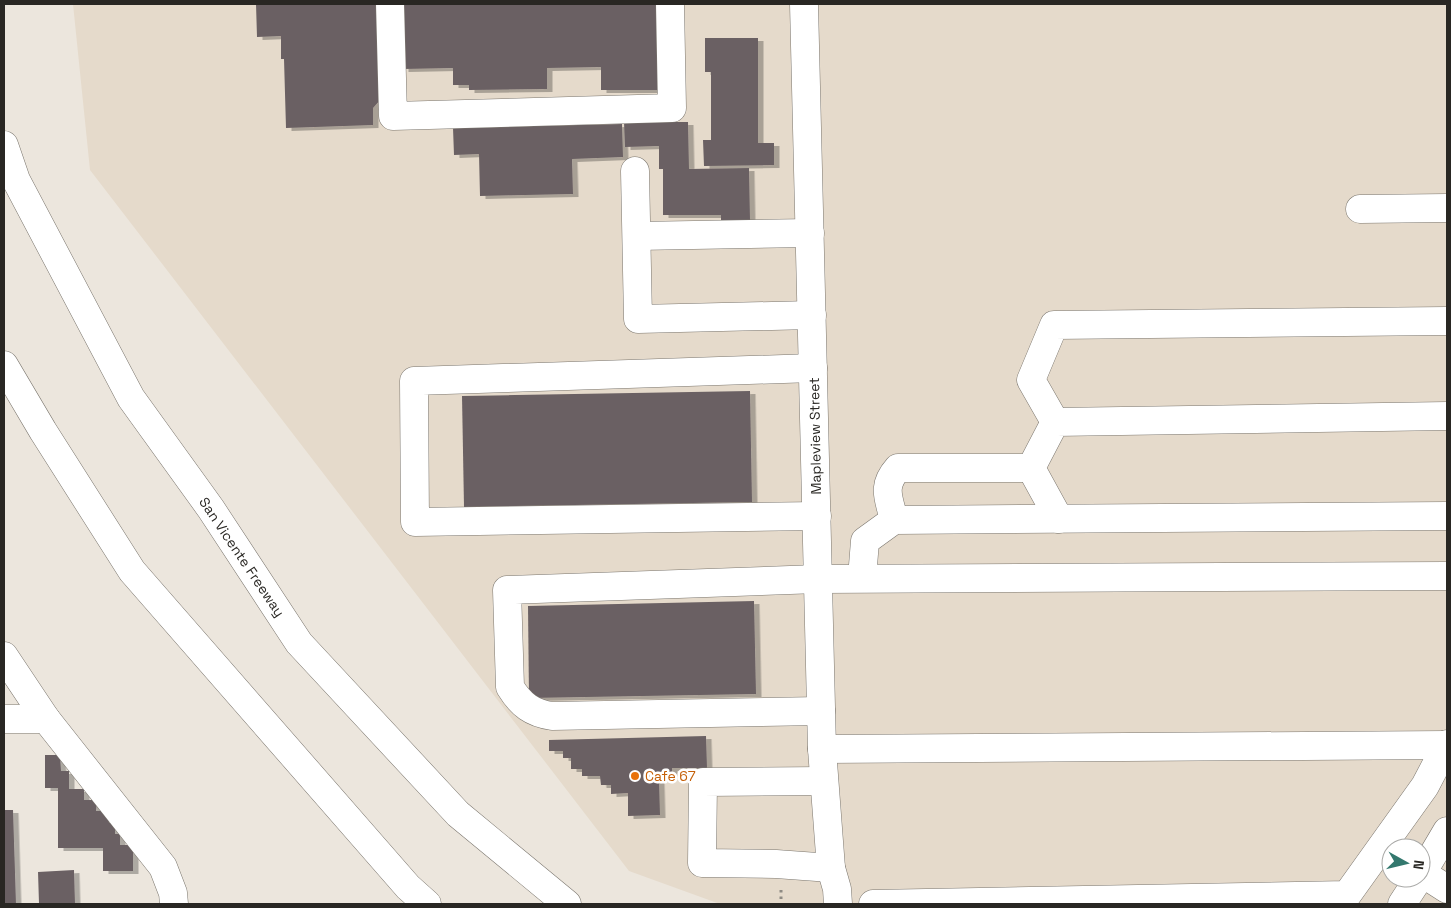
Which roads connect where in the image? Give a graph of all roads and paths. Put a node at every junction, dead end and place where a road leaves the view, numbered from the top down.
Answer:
1 (390, 4) edge
2 (670, 4) edge
3 (804, 4) edge
4 (4, 145) edge
5 (636, 172) dead end
6 (1447, 208) edge
7 (1360, 210) dead end
8 (810, 233) junction
9 (637, 236) junction
10 (812, 315) junction
11 (1447, 321) edge
12 (4, 365) edge
13 (813, 368) junction
14 (1447, 416) edge
15 (1055, 422) junction
16 (1031, 468) junction
17 (817, 516) junction
18 (1447, 516) edge
19 (1059, 519) junction
20 (894, 520) junction
21 (1447, 576) edge
22 (862, 578) junction
23 (818, 579) junction
24 (4, 656) edge
25 (821, 711) junction
26 (4, 719) edge
27 (46, 719) junction
28 (1447, 745) edge
29 (822, 749) junction
30 (824, 781) junction
31 (1447, 831) edge
32 (1431, 858) edge
33 (831, 868) junction
34 (1431, 880) edge
35 (1412, 888) edge
36 (1447, 889) edge
37 (174, 904) edge
38 (427, 904) edge
39 (567, 904) edge
40 (820, 904) edge
41 (838, 904) edge
42 (873, 904) edge
43 (1402, 904) edge

1 - 2 main road
3 - 8 main road, Mapleview Street
4 - 39 main road, San Vicente Freeway
5 - 9 main road
6 - 7 main road
8 - 9 main road
8 - 10 main road, Mapleview Street
9 - 10 main road
10 - 13 main road, Mapleview Street
11 - 15 main road
12 - 38 main road
13 - 17 main road, Mapleview Street
13 - 17 main road
14 - 15 main road
15 - 16 main road
16 - 19 main road
16 - 20 main road
17 - 23 main road, Mapleview Street
18 - 19 main road
19 - 20 main road
20 - 22 main road
21 - 22 main road
22 - 23 main road
23 - 25 main road, Mapleview Street
23 - 25 main road
24 - 27 main road
25 - 29 main road, Mapleview Street
26 - 27 main road
27 - 37 main road
28 - 29 main road
28 - 42 main road
29 - 30 main road, Mapleview Street
30 - 33 main road, Mapleview Street
30 - 33 main road
31 - 32 main road
33 - 40 main road, Mapleview Street
33 - 41 main road, Mapleview Street
34 - 36 main road
35 - 43 main road

